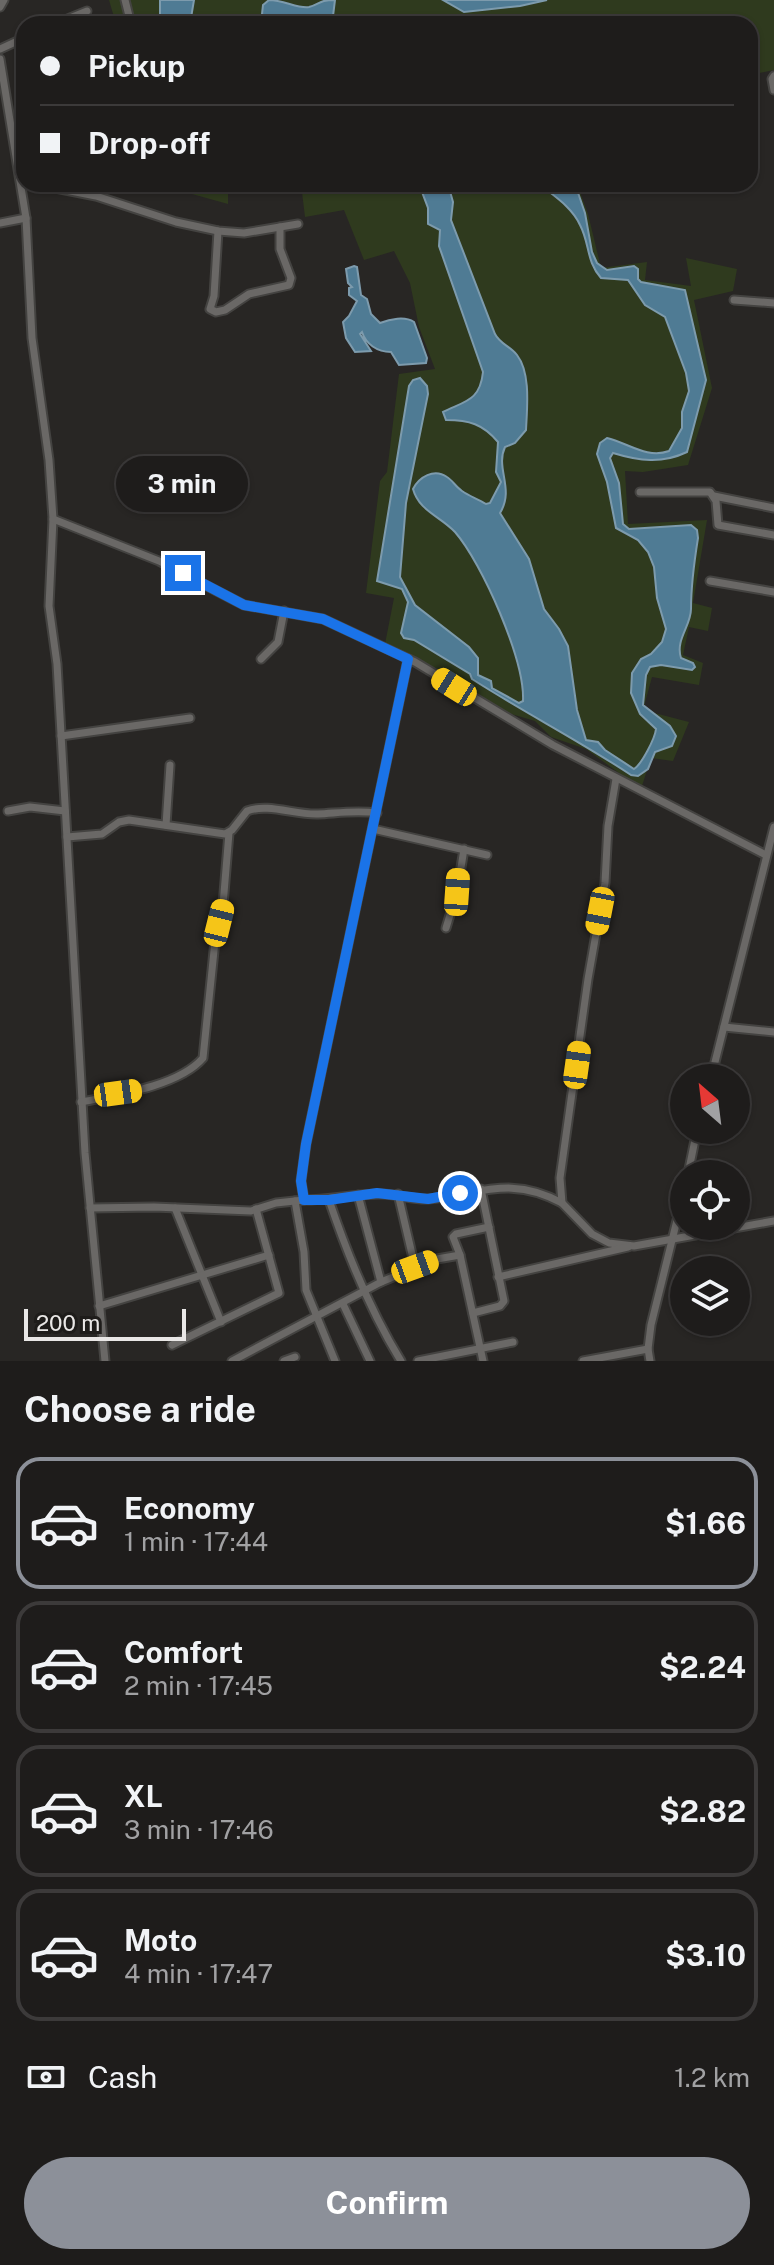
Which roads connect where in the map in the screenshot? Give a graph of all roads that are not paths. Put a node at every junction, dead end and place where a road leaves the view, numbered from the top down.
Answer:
1 (4, 0) edge
2 (0, 7) edge
3 (87, 11) dead end
4 (75, 16) edge
5 (0, 59) edge
6 (774, 76) edge
7 (774, 90) edge
8 (16, 148) edge
9 (23, 192) edge
10 (85, 192) edge
11 (26, 218) junction
12 (0, 223) edge
13 (298, 224) dead end
14 (280, 227) junction
15 (218, 231) junction
16 (734, 300) dead end
17 (774, 303) edge
18 (640, 492) dead end
19 (714, 496) junction
20 (774, 508) edge
21 (53, 519) junction
22 (774, 535) edge
23 (710, 581) dead end
24 (774, 592) edge
25 (284, 611) junction
26 (261, 659) dead end
27 (408, 659) junction
28 (190, 718) dead end
29 (61, 736) junction
30 (170, 765) dead end
31 (616, 779) junction
32 (8, 811) dead end
33 (65, 811) junction
34 (377, 813) junction
35 (166, 825) junction
36 (774, 827) edge
37 (373, 829) junction
38 (229, 833) junction
39 (67, 837) junction
40 (464, 849) junction
41 (487, 855) dead end
42 (766, 855) junction
43 (446, 928) dead end
44 (724, 1027) junction
45 (774, 1032) edge
46 (715, 1064) edge
47 (81, 1102) junction
48 (481, 1189) junction
49 (398, 1194) junction
50 (358, 1195) junction
51 (329, 1200) junction
52 (300, 1201) junction
53 (562, 1203) junction
54 (90, 1208) junction
55 (175, 1208) junction
56 (256, 1209) junction
57 (774, 1221) edge
58 (750, 1226) edge
59 (489, 1227) junction
60 (674, 1240) joint
61 (634, 1246) junction
62 (269, 1255) junction
63 (460, 1255) junction
64 (415, 1267) junction
65 (202, 1275) junction
66 (498, 1277) junction
67 (381, 1282) junction
68 (365, 1292) junction
69 (343, 1304) junction
70 (99, 1306) junction
71 (473, 1313) junction
72 (315, 1316) junction
73 (221, 1322) junction
74 (513, 1342) dead end
75 (172, 1345) dead end
76 (480, 1349) junction
77 (648, 1349) junction
78 (295, 1357) dead end
79 (105, 1361) edge
80 (232, 1361) edge
81 (284, 1361) edge
82 (335, 1361) edge
83 (370, 1361) edge
84 (401, 1361) edge
85 (418, 1361) edge
86 (483, 1361) edge
87 (583, 1361) edge
88 (650, 1361) edge

1 - 2 street
3 - 4 street
5 - 8 street
6 - 7 street
9 - 11 street
10 - 15 street
11 - 12 street
11 - 21 street
13 - 14 street
14 - 15 street
14 - 15 street
16 - 17 street
18 - 19 street
19 - 20 street
19 - 22 street
21 - 25 street
21 - 29 street
23 - 24 street
25 - 26 street
25 - 27 street
27 - 31 street
27 - 34 street
28 - 29 street
29 - 33 street
30 - 35 street
31 - 42 street
31 - 53 street
32 - 33 street
33 - 39 street
34 - 37 street
34 - 38 street
35 - 38 street
35 - 39 street
36 - 42 street
37 - 40 street
37 - 52 street
38 - 47 street
39 - 47 street
40 - 41 street
40 - 43 street
42 - 44 street
44 - 45 street
44 - 46 street
47 - 54 street
48 - 49 street
48 - 53 street
48 - 59 street
49 - 50 street
49 - 64 street
50 - 51 street
50 - 67 street
51 - 52 street
51 - 68 street
52 - 56 street
52 - 72 street
53 - 61 street
54 - 55 street
54 - 70 street
55 - 56 street
55 - 65 street
56 - 62 street
57 - 58 street
59 - 63 street
59 - 66 street
60 - 61 street
60 - 77 street
61 - 66 street
62 - 65 street
62 - 73 street
63 - 64 street
63 - 71 street
64 - 67 street
65 - 70 street
65 - 73 street
66 - 71 street
67 - 68 street
68 - 69 street
68 - 84 street
69 - 72 street
69 - 83 street
70 - 79 street
71 - 76 street
72 - 80 street
72 - 82 street
73 - 75 street
74 - 76 street
76 - 85 street
76 - 86 street
77 - 87 street
77 - 88 street
78 - 81 street

